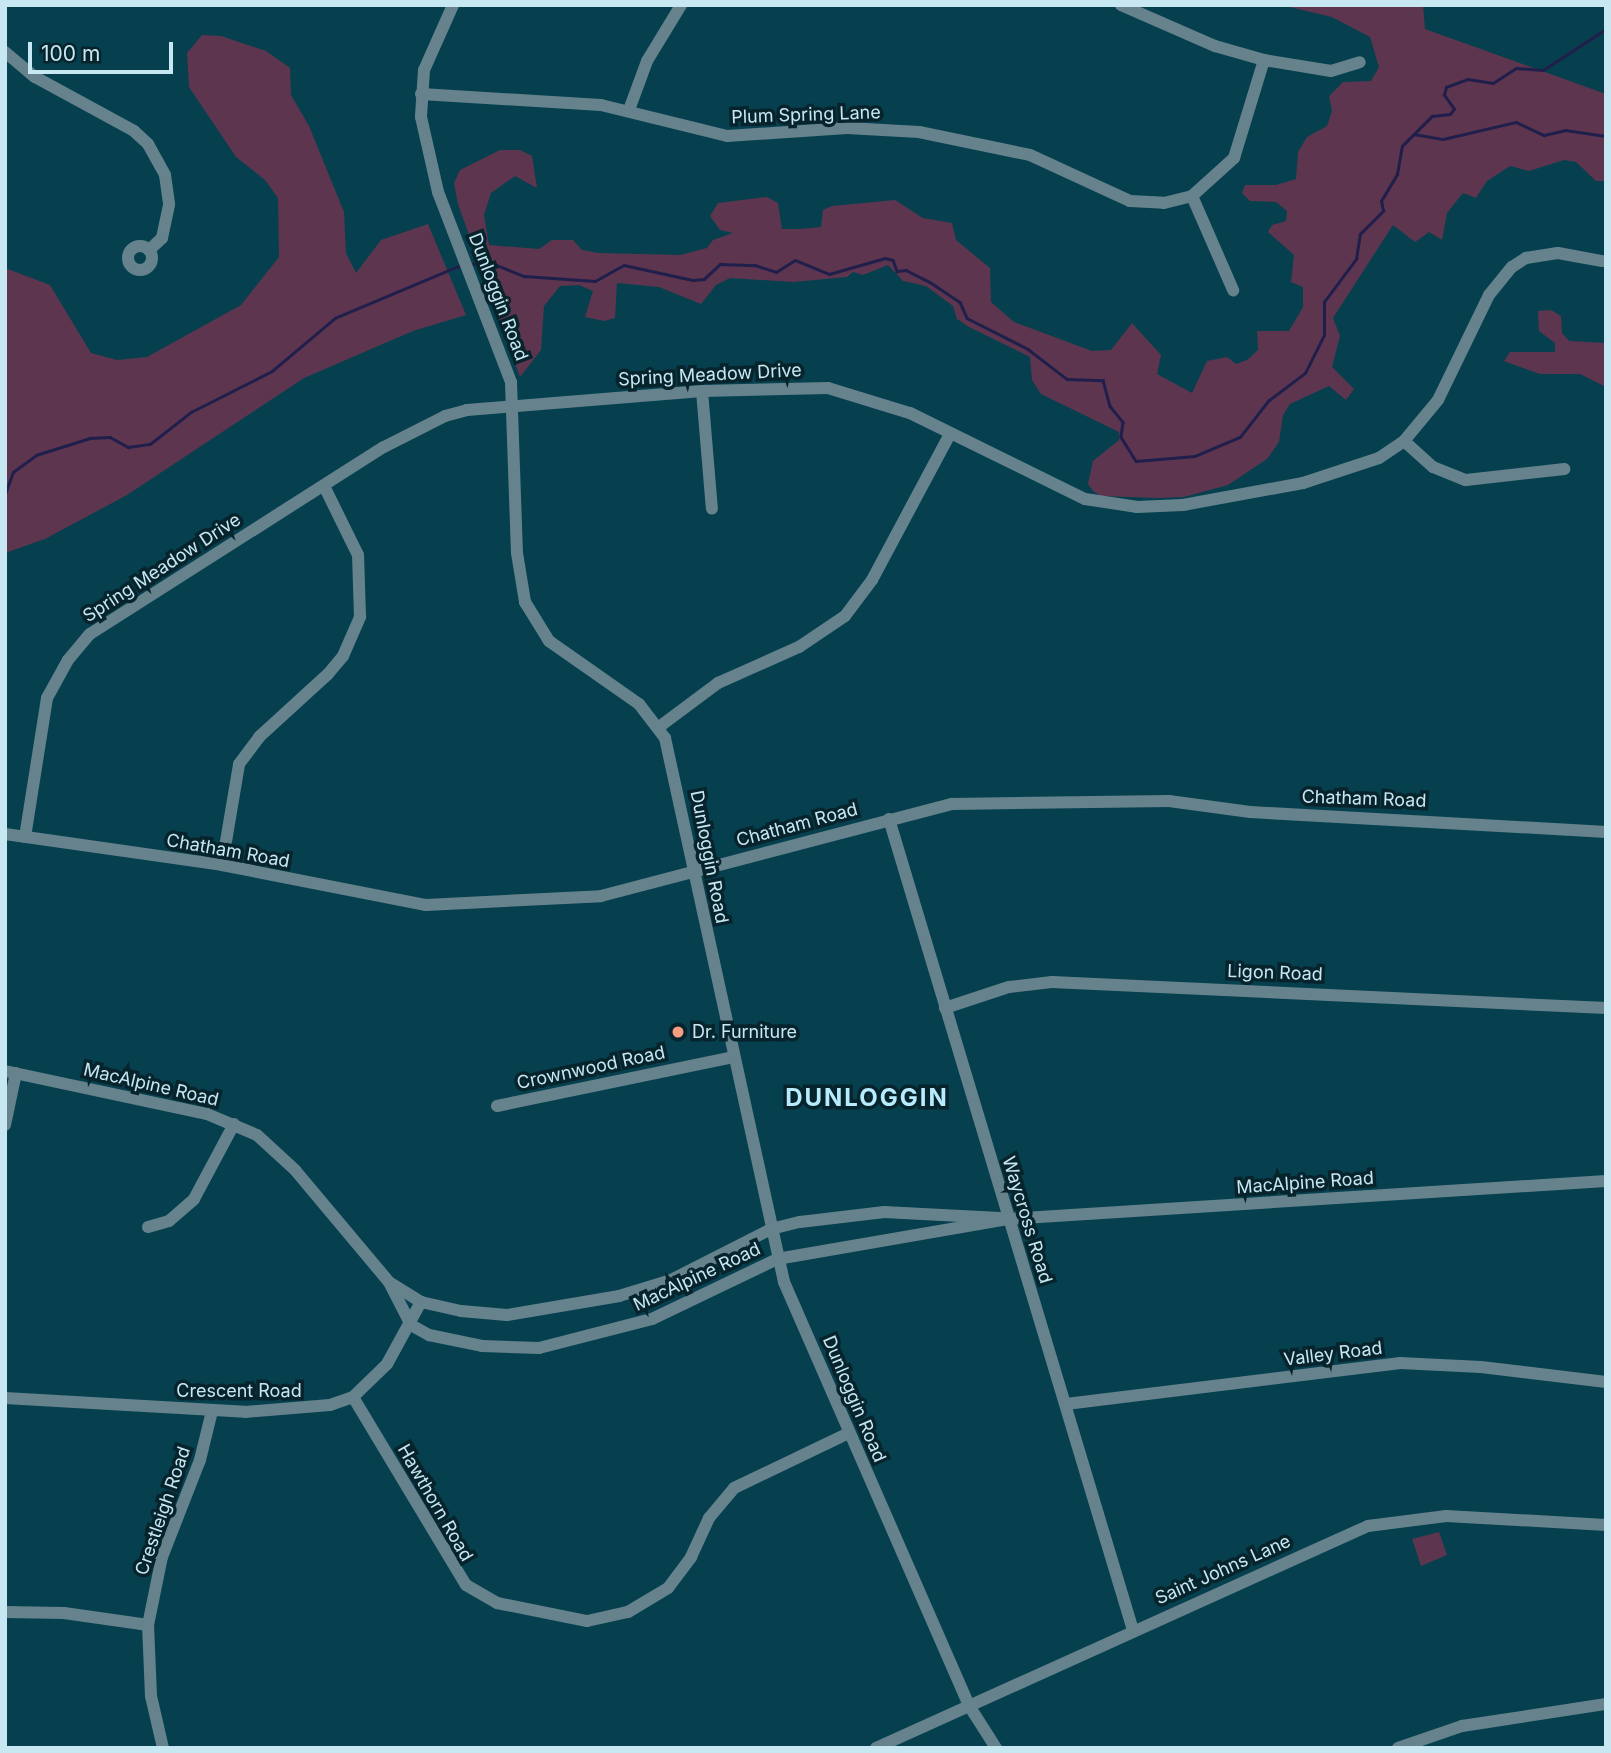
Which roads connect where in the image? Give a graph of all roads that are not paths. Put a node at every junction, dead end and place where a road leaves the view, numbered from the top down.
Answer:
1 (453, 5) edge
2 (681, 5) edge
3 (1121, 5) edge
4 (5, 52) edge
5 (1264, 60) junction
6 (1360, 62) dead end
7 (421, 94) junction
8 (629, 110) junction
9 (1192, 196) junction
10 (149, 250) dead end
11 (1601, 261) dead end
12 (1233, 290) dead end
13 (702, 391) junction
14 (513, 406) junction
15 (950, 434) junction
16 (1404, 441) junction
17 (1564, 469) dead end
18 (324, 486) junction
19 (712, 509) dead end
20 (659, 727) junction
21 (889, 819) junction
22 (1606, 832) edge
23 (5, 834) edge
24 (25, 837) junction
25 (222, 865) junction
26 (692, 872) junction
27 (945, 1008) junction
28 (1606, 1008) edge
29 (733, 1057) junction
30 (10, 1072) edge
31 (497, 1106) dead end
32 (234, 1124) junction
33 (5, 1125) edge
34 (1606, 1181) edge
35 (1008, 1219) junction
36 (148, 1227) dead end
37 (771, 1229) junction
38 (777, 1259) junction
39 (388, 1282) junction
40 (421, 1301) junction
41 (411, 1325) junction
42 (1606, 1382) edge
43 (353, 1397) junction
44 (5, 1398) edge
45 (1066, 1404) junction
46 (212, 1411) junction
47 (849, 1433) junction
48 (1606, 1525) edge
49 (5, 1612) edge
50 (148, 1625) junction
51 (1133, 1630) junction
52 (968, 1704) junction
53 (1606, 1704) edge
54 (163, 1748) edge
55 (876, 1748) edge
56 (996, 1748) edge
57 (1398, 1748) edge

1 - 7 street, Dunloggin Road
2 - 8 street
3 - 5 street
4 - 10 street
5 - 6 street
5 - 9 street
7 - 8 street, Plum Spring Lane
7 - 14 street, Dunloggin Road
8 - 9 street, Plum Spring Lane
9 - 12 street
11 - 16 street, Spring Meadow Drive
13 - 14 street, Spring Meadow Drive
13 - 15 street, Spring Meadow Drive
13 - 19 street
14 - 18 street, Spring Meadow Drive
14 - 20 street, Dunloggin Road
15 - 16 street, Spring Meadow Drive
15 - 20 street
16 - 17 street
18 - 24 street, Spring Meadow Drive
18 - 25 street
20 - 26 street, Dunloggin Road
21 - 22 street, Chatham Road
21 - 26 street, Chatham Road
21 - 27 street, Waycross Road
23 - 24 street, Chatham Road
24 - 25 street, Chatham Road
25 - 26 street, Chatham Road
26 - 29 street, Dunloggin Road
27 - 28 street, Ligon Road
27 - 35 street, Waycross Road
29 - 31 street, Crownwood Road
29 - 37 street, Dunloggin Road
30 - 32 street, MacAlpine Road
30 - 33 street
32 - 36 street
32 - 39 street, MacAlpine Road
34 - 35 street, MacAlpine Road
35 - 37 street, MacAlpine Road
35 - 38 street, MacAlpine Road
35 - 45 street, Waycross Road
37 - 38 street, Dunloggin Road
37 - 40 street, MacAlpine Road
38 - 41 street, MacAlpine Road
38 - 47 street, Dunloggin Road
39 - 40 street, MacAlpine Road
39 - 41 street, MacAlpine Road
40 - 41 street, Crescent Road
41 - 43 street, Crescent Road
42 - 45 street, Valley Road
43 - 46 street, Crescent Road
43 - 47 street, Hawthorn Road
44 - 46 street, Crescent Road
45 - 51 street, Waycross Road
46 - 50 street, Crestleigh Road
47 - 52 street, Dunloggin Road
48 - 51 street, Saint Johns Lane
49 - 50 street
50 - 54 street, Crestleigh Road
51 - 52 street, Saint Johns Lane
52 - 55 street, Saint Johns Lane
52 - 56 street, Dunloggin Road
53 - 57 street

